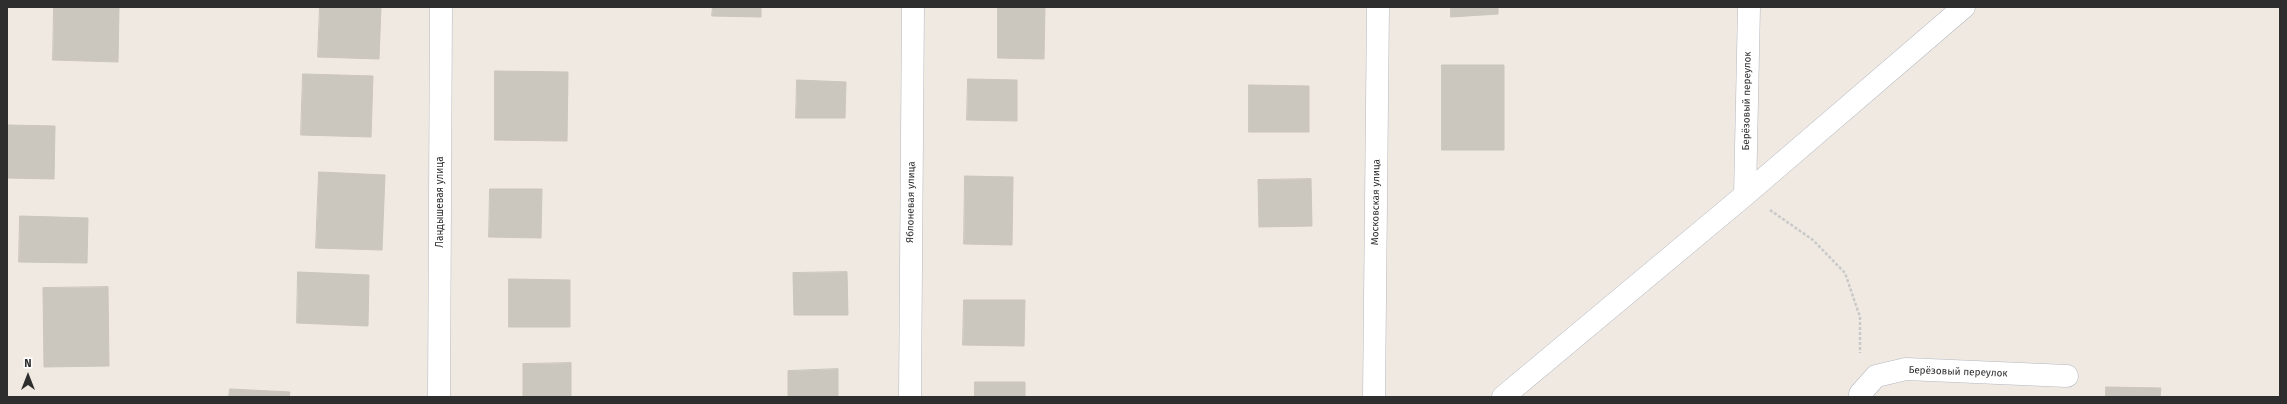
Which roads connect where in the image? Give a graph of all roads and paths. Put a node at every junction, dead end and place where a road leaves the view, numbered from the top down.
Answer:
1 (441, 7) edge
2 (913, 7) edge
3 (1378, 7) edge
4 (1749, 7) edge
5 (1964, 7) edge
6 (1745, 195) junction
7 (2067, 376) dead end
8 (1860, 395) edge
9 (439, 397) edge
10 (910, 397) edge
11 (1374, 397) edge
12 (1503, 397) edge

1 - 9 street, Ландышевая улица
2 - 10 street, Яблоневая улица
3 - 11 street, Московская улица
4 - 6 street, Берёзовый переулок
5 - 6 street
6 - 8 path
6 - 12 street
7 - 8 street, Берёзовый переулок

